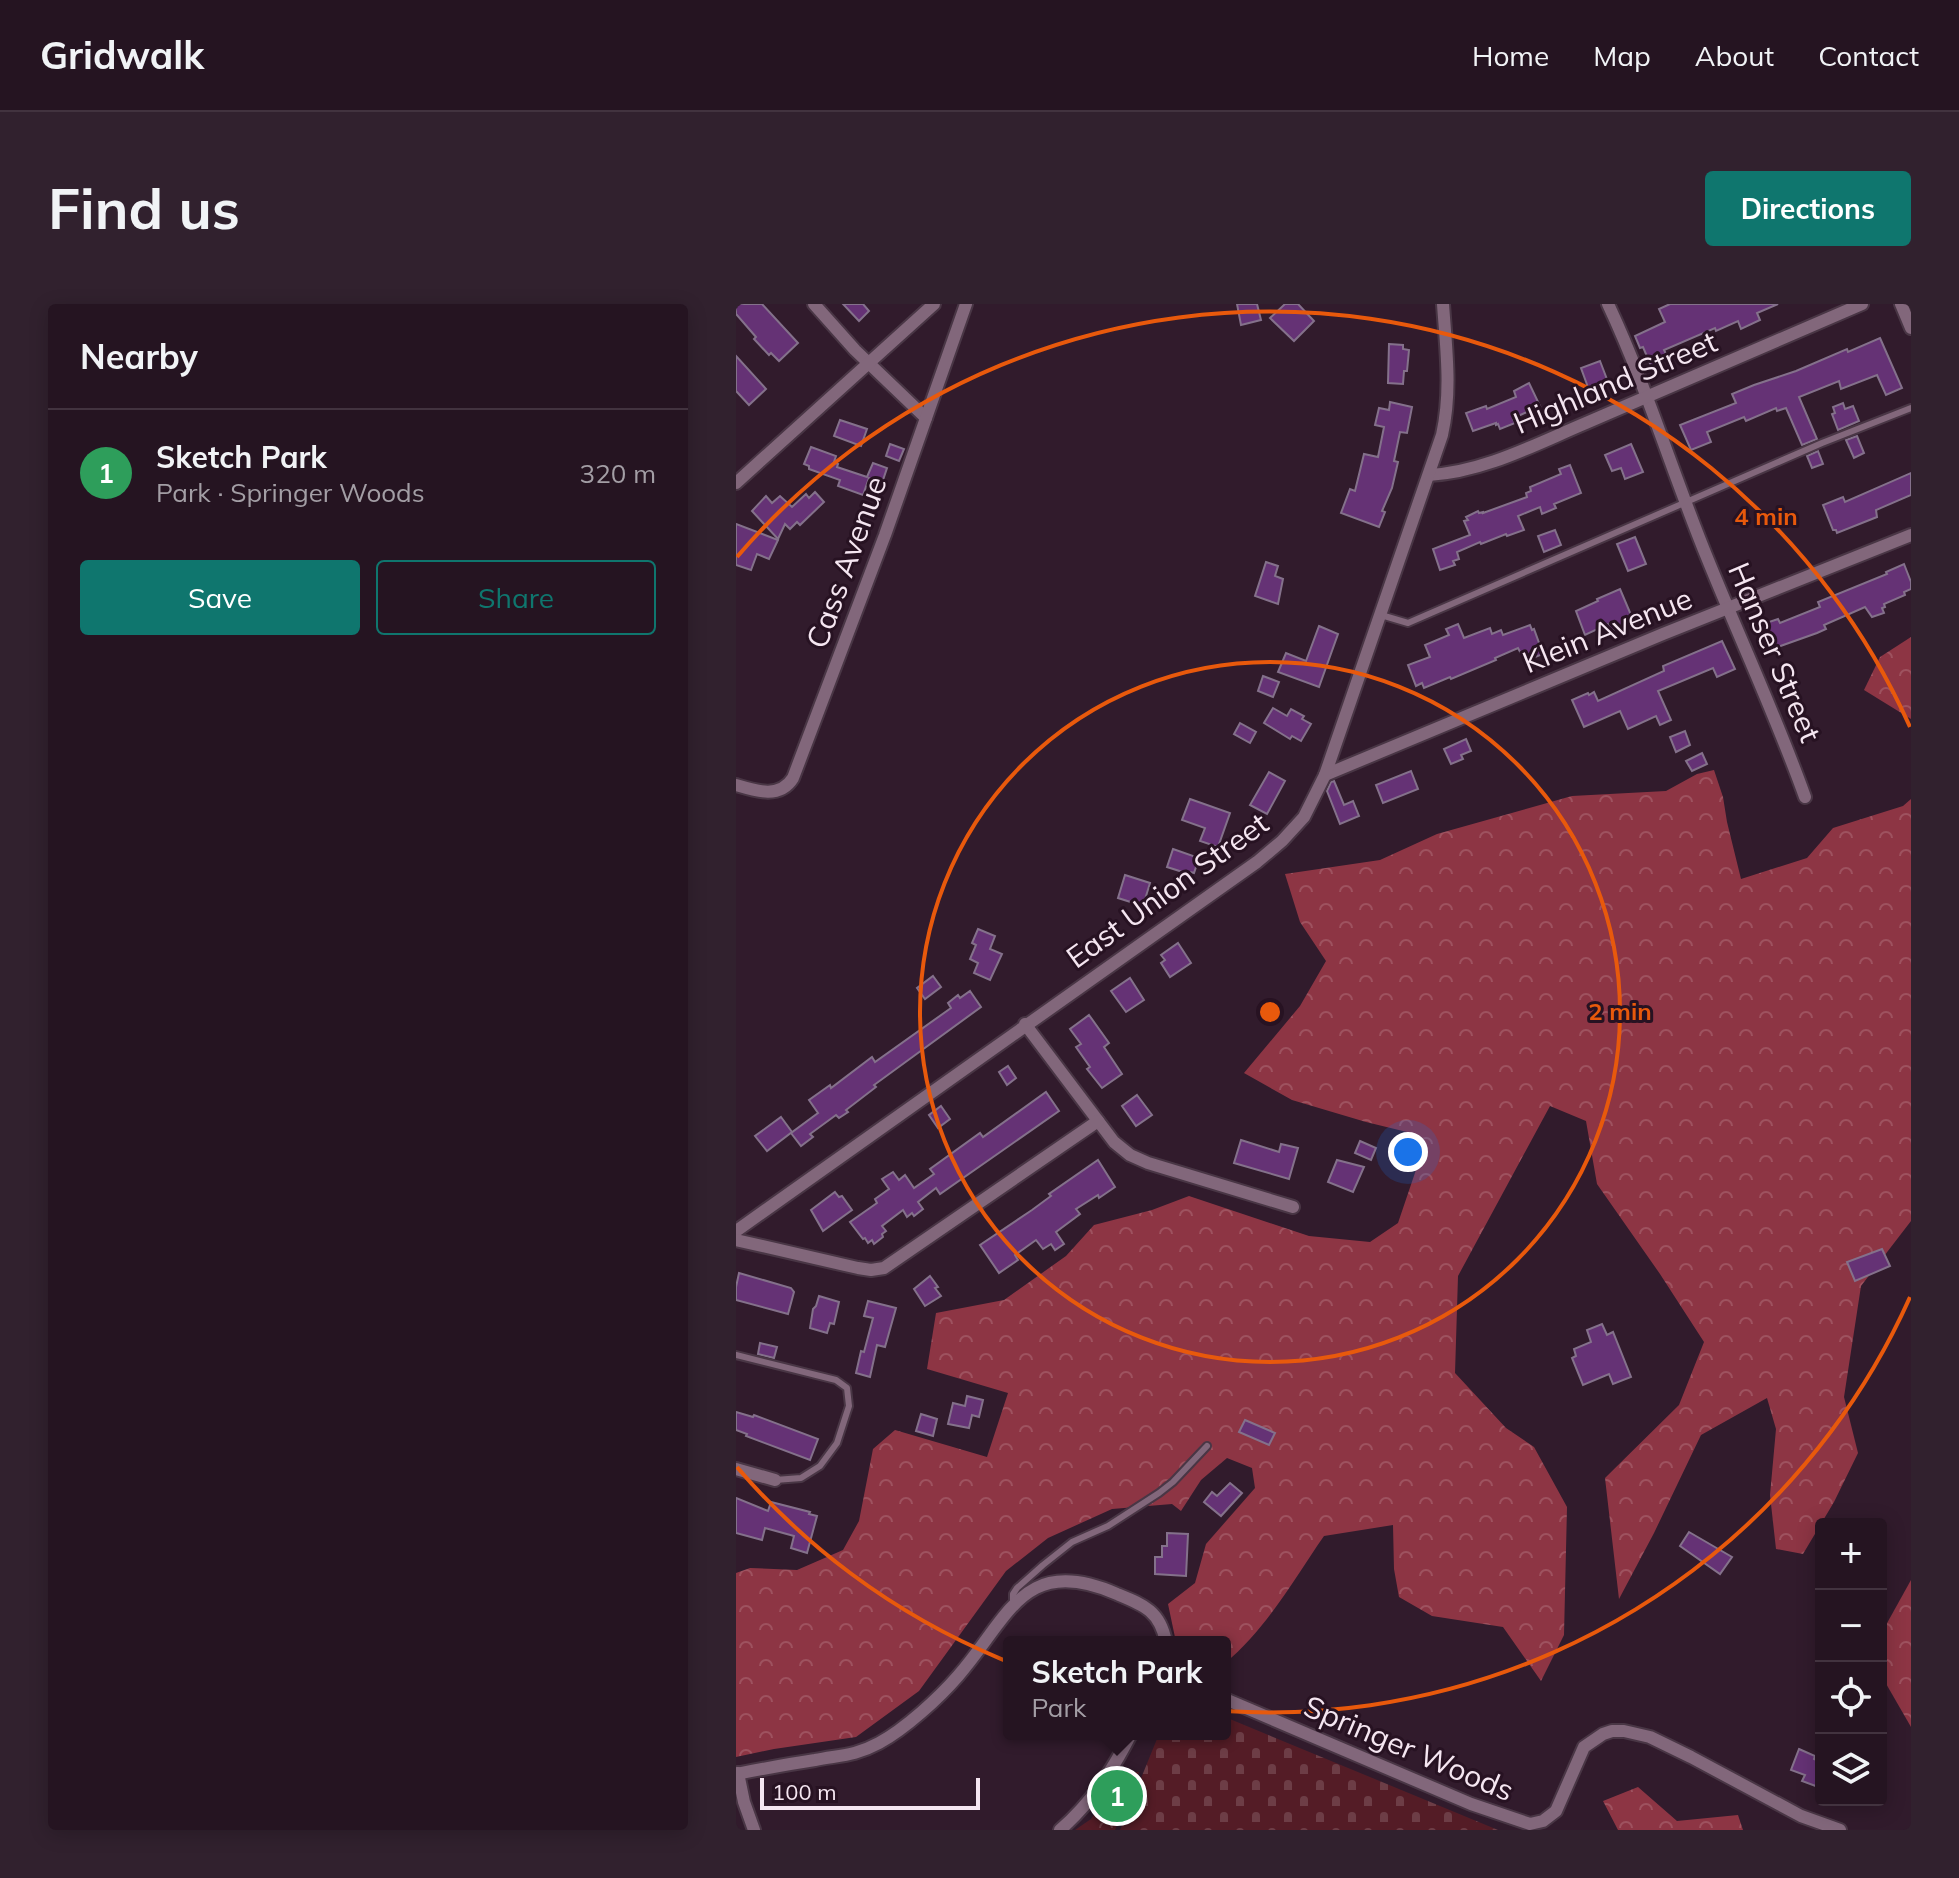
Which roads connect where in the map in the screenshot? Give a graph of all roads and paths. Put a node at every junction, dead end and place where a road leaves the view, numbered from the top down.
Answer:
1 (814, 304) edge
2 (934, 304) edge
3 (966, 304) edge
4 (1443, 304) edge
5 (1608, 304) edge
6 (1862, 304) edge
7 (1901, 304) edge
8 (1911, 328) edge
9 (868, 363) junction
10 (1648, 397) junction
11 (1911, 408) edge
12 (926, 418) junction
13 (1429, 475) junction
14 (736, 483) edge
15 (1687, 503) junction
16 (1911, 535) edge
17 (1729, 608) junction
18 (1381, 615) junction
19 (1325, 775) junction
20 (736, 785) edge
21 (1805, 797) dead end
22 (1025, 1024) junction
23 (1098, 1121) junction
24 (1293, 1207) dead end
25 (736, 1231) edge
26 (736, 1240) edge
27 (736, 1355) edge
28 (1207, 1446) dead end
29 (736, 1469) edge
30 (775, 1480) joint
31 (1013, 1604) junction
32 (1164, 1636) edge
33 (1231, 1702) edge
34 (1128, 1740) edge
35 (737, 1774) edge
36 (754, 1830) edge
37 (1060, 1830) edge
38 (1840, 1830) edge

1 - 9 street
2 - 9 street
3 - 12 street, Cass Avenue
4 - 13 street, East Union Street
5 - 10 street, Hanser Street
6 - 10 street, Highland Street
7 - 8 street
9 - 12 street
9 - 14 street
10 - 13 street, Highland Street
10 - 15 street, Hanser Street
11 - 15 lane
12 - 20 street, Cass Avenue
13 - 18 street, East Union Street
15 - 17 street, Hanser Street
15 - 18 lane
16 - 17 street, Klein Avenue
17 - 19 street, Klein Avenue
17 - 21 street, Hanser Street
18 - 19 street, East Union Street
19 - 22 street, East Union Street
22 - 23 street
22 - 25 street, East Union Street
23 - 24 street
23 - 26 street
27 - 30 lane
28 - 31 lane
29 - 30 street
31 - 32 street
31 - 35 street
33 - 38 street, Springer Woods
34 - 37 street
35 - 36 street

